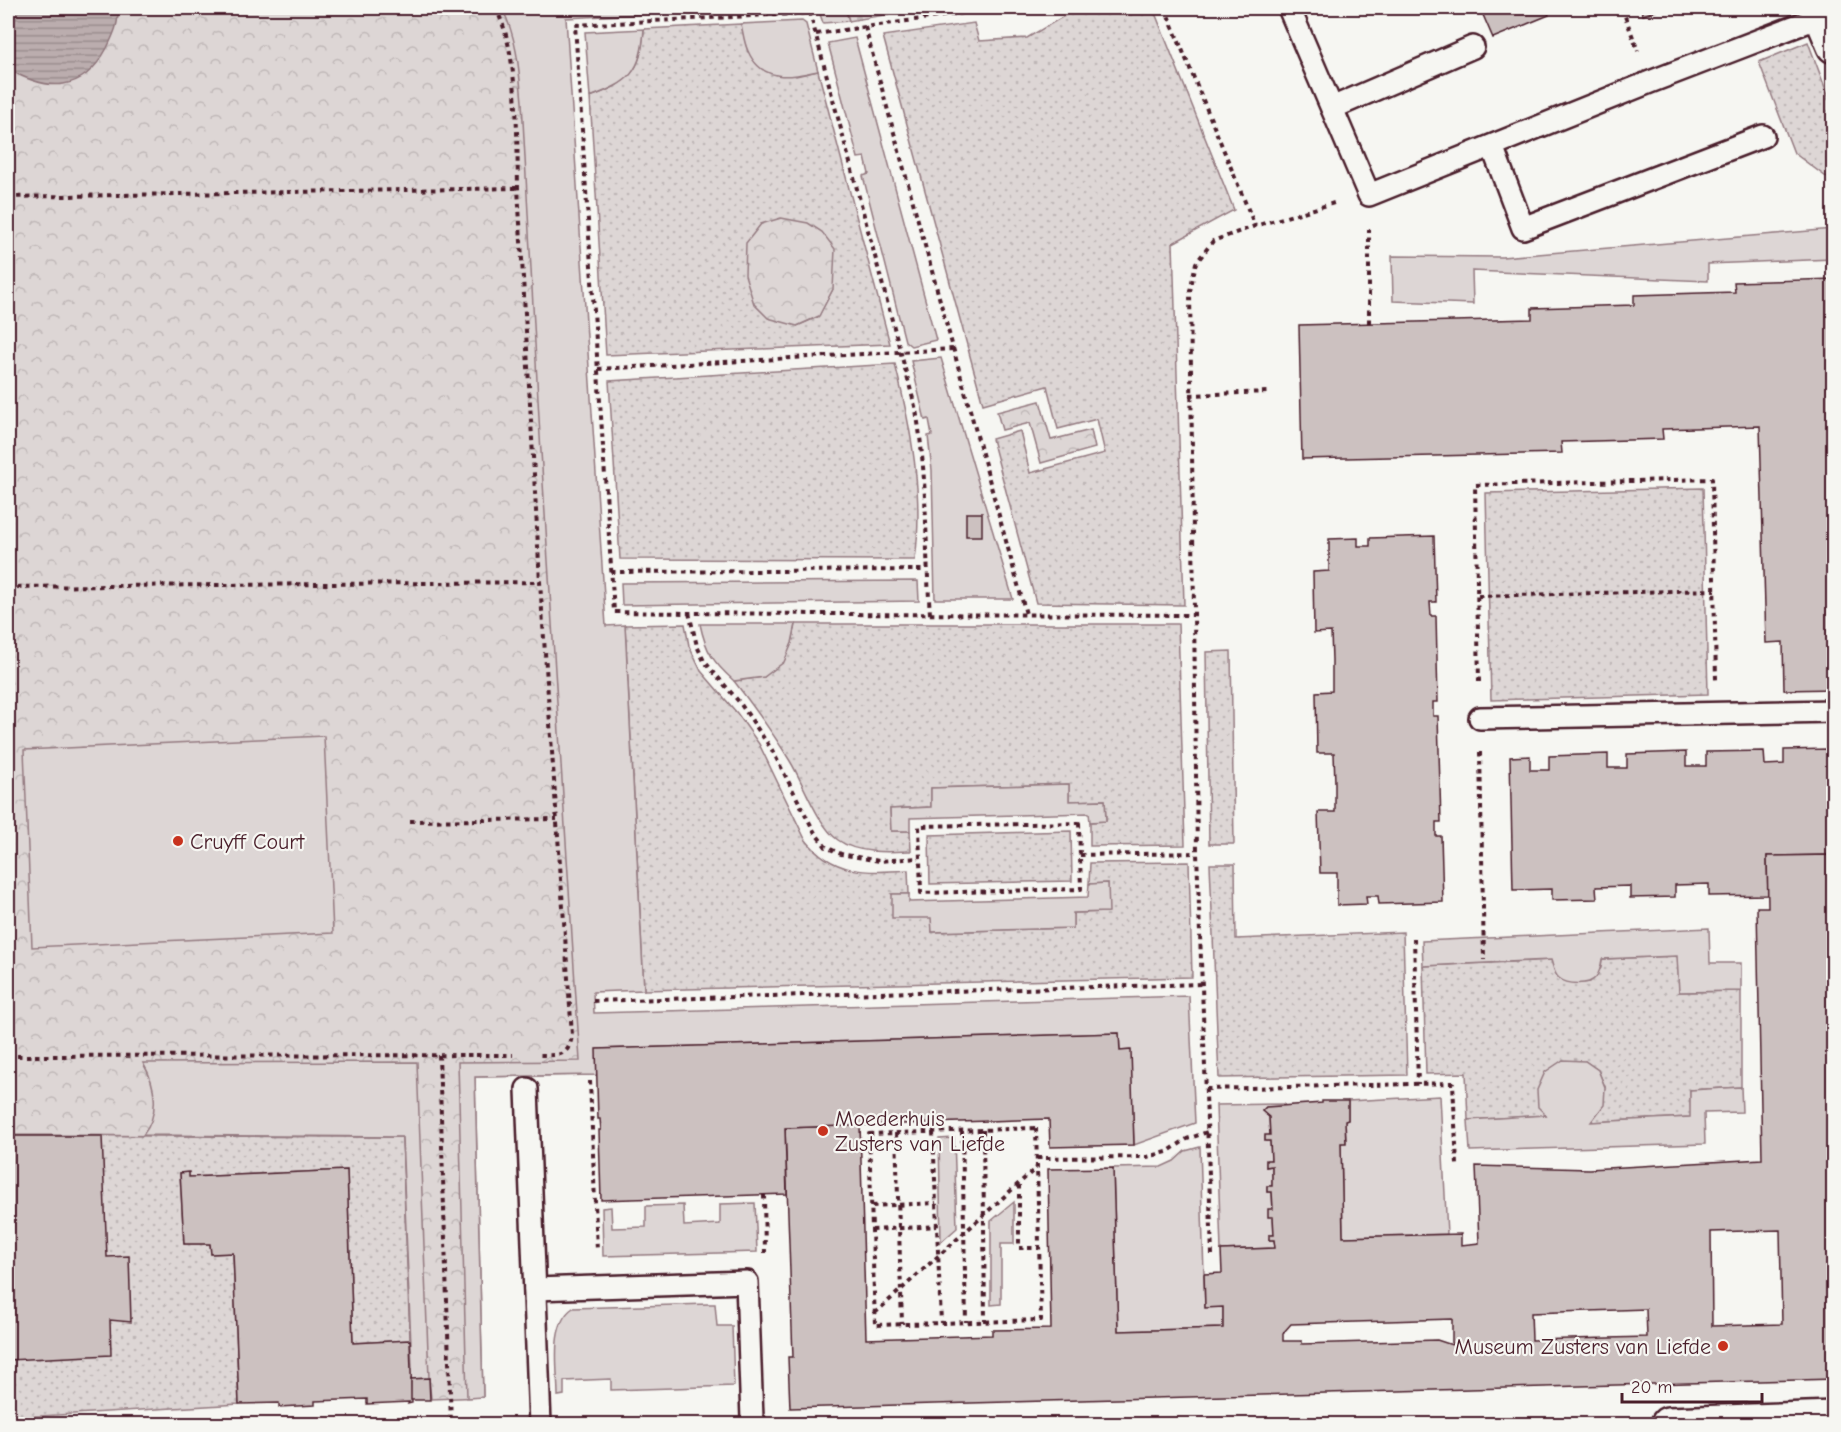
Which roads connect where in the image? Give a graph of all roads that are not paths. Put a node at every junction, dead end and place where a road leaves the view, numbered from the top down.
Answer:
1 (1289, 8) edge
2 (1824, 23) edge
3 (1473, 47) dead end
4 (1332, 108) junction
5 (1763, 136) dead end
6 (1492, 146) junction
7 (1833, 711) edge
8 (1480, 718) road end
9 (527, 1089) dead end
10 (535, 1288) junction
11 (1833, 1418) edge
12 (540, 1425) edge
13 (756, 1425) edge
14 (1668, 1425) edge

1 - 4 lane
2 - 6 lane
3 - 4 lane
4 - 6 lane
5 - 6 lane
7 - 8 lane
9 - 10 lane
10 - 12 lane
10 - 13 lane
11 - 14 street

